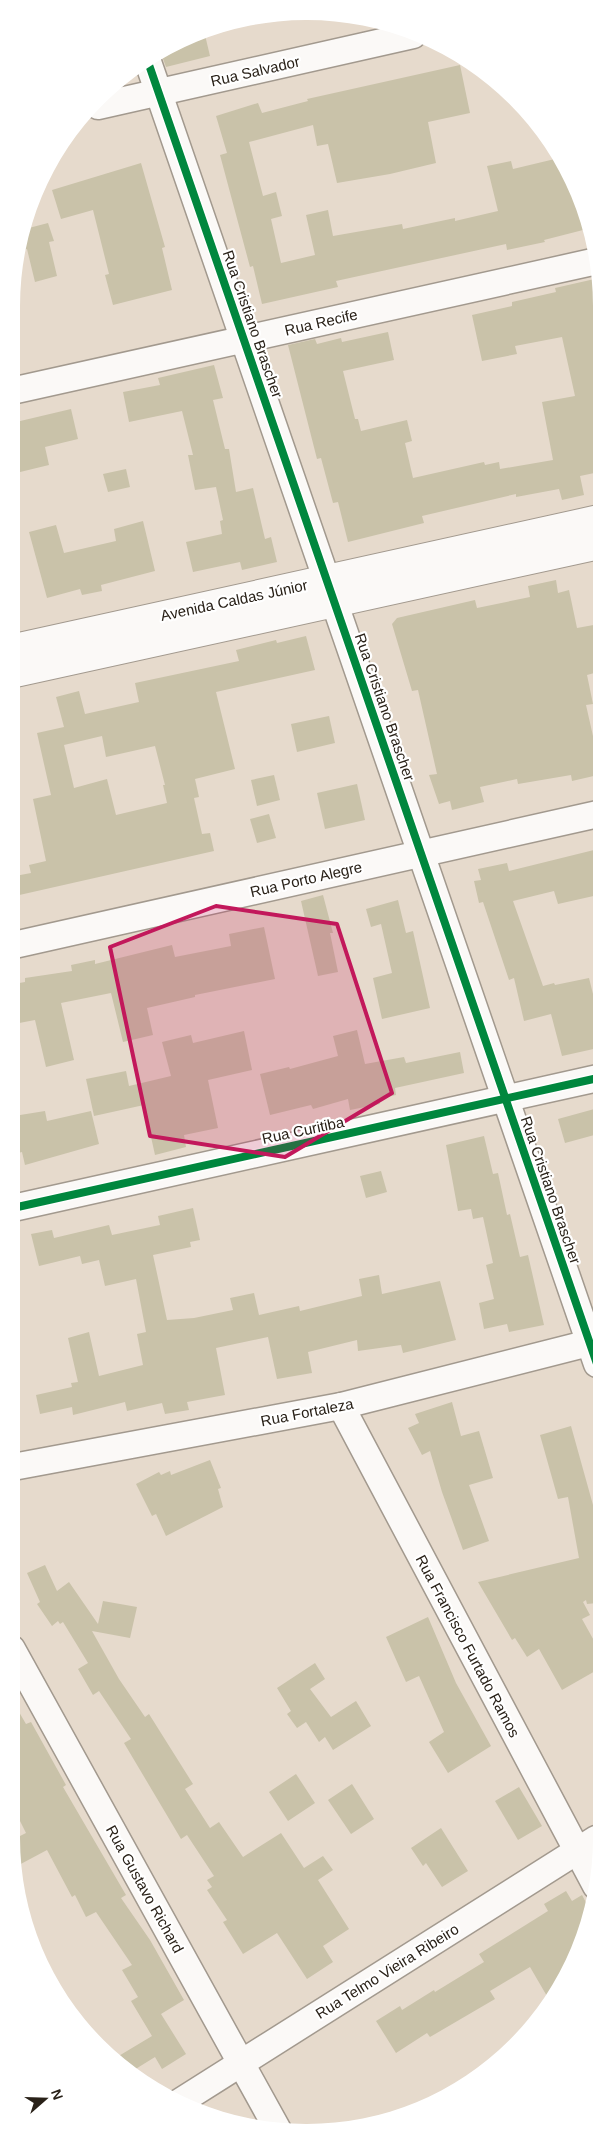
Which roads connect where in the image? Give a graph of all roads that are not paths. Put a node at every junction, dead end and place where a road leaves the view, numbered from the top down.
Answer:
1 (404, 37) edge
2 (149, 66) edge
3 (158, 92) junction
4 (103, 105) edge
5 (590, 263) edge
6 (244, 340) junction
7 (20, 389) edge
8 (593, 521) edge
9 (593, 546) edge
10 (330, 591) junction
11 (20, 647) edge
12 (20, 672) edge
13 (593, 815) edge
14 (421, 854) junction
15 (20, 944) edge
16 (593, 1079) edge
17 (505, 1099) junction
18 (20, 1207) edge
19 (593, 1346) edge
20 (593, 1349) edge
21 (341, 1406) junction
22 (20, 1466) edge
23 (20, 1663) edge
24 (587, 1846) edge
25 (591, 1866) edge
26 (241, 2063) junction
27 (187, 2097) edge
28 (274, 2122) edge

1 - 3 street, Rua Salvador
2 - 3 street, Rua Cristiano Brascher
3 - 4 street, Rua Salvador
3 - 6 street, Rua Cristiano Brascher
5 - 6 street, Rua Recife
6 - 7 street, Rua Recife
6 - 10 street, Rua Cristiano Brascher
8 - 10 main road, Avenida Caldas Júnior
9 - 10 main road, Avenida Caldas Júnior
10 - 11 main road, Avenida Caldas Júnior
10 - 12 main road, Avenida Caldas Júnior
10 - 14 street, Rua Cristiano Brascher
13 - 14 street, Rua Porto Alegre
14 - 15 street, Rua Porto Alegre
14 - 17 street, Rua Cristiano Brascher
16 - 17 street, Rua Curitiba
17 - 18 street, Rua Curitiba
17 - 19 street, Rua Cristiano Brascher
20 - 21 street, Rua Fortaleza
21 - 22 street, Rua Fortaleza
21 - 24 street, Rua Francisco Furtado Ramos
23 - 26 street, Rua Gustavo Richard
24 - 25 street, Rua Francisco Furtado Ramos
24 - 26 street, Rua Telmo Vieira Ribeiro
26 - 27 street, Rua Telmo Vieira Ribeiro
26 - 28 street, Rua Gustavo Richard

